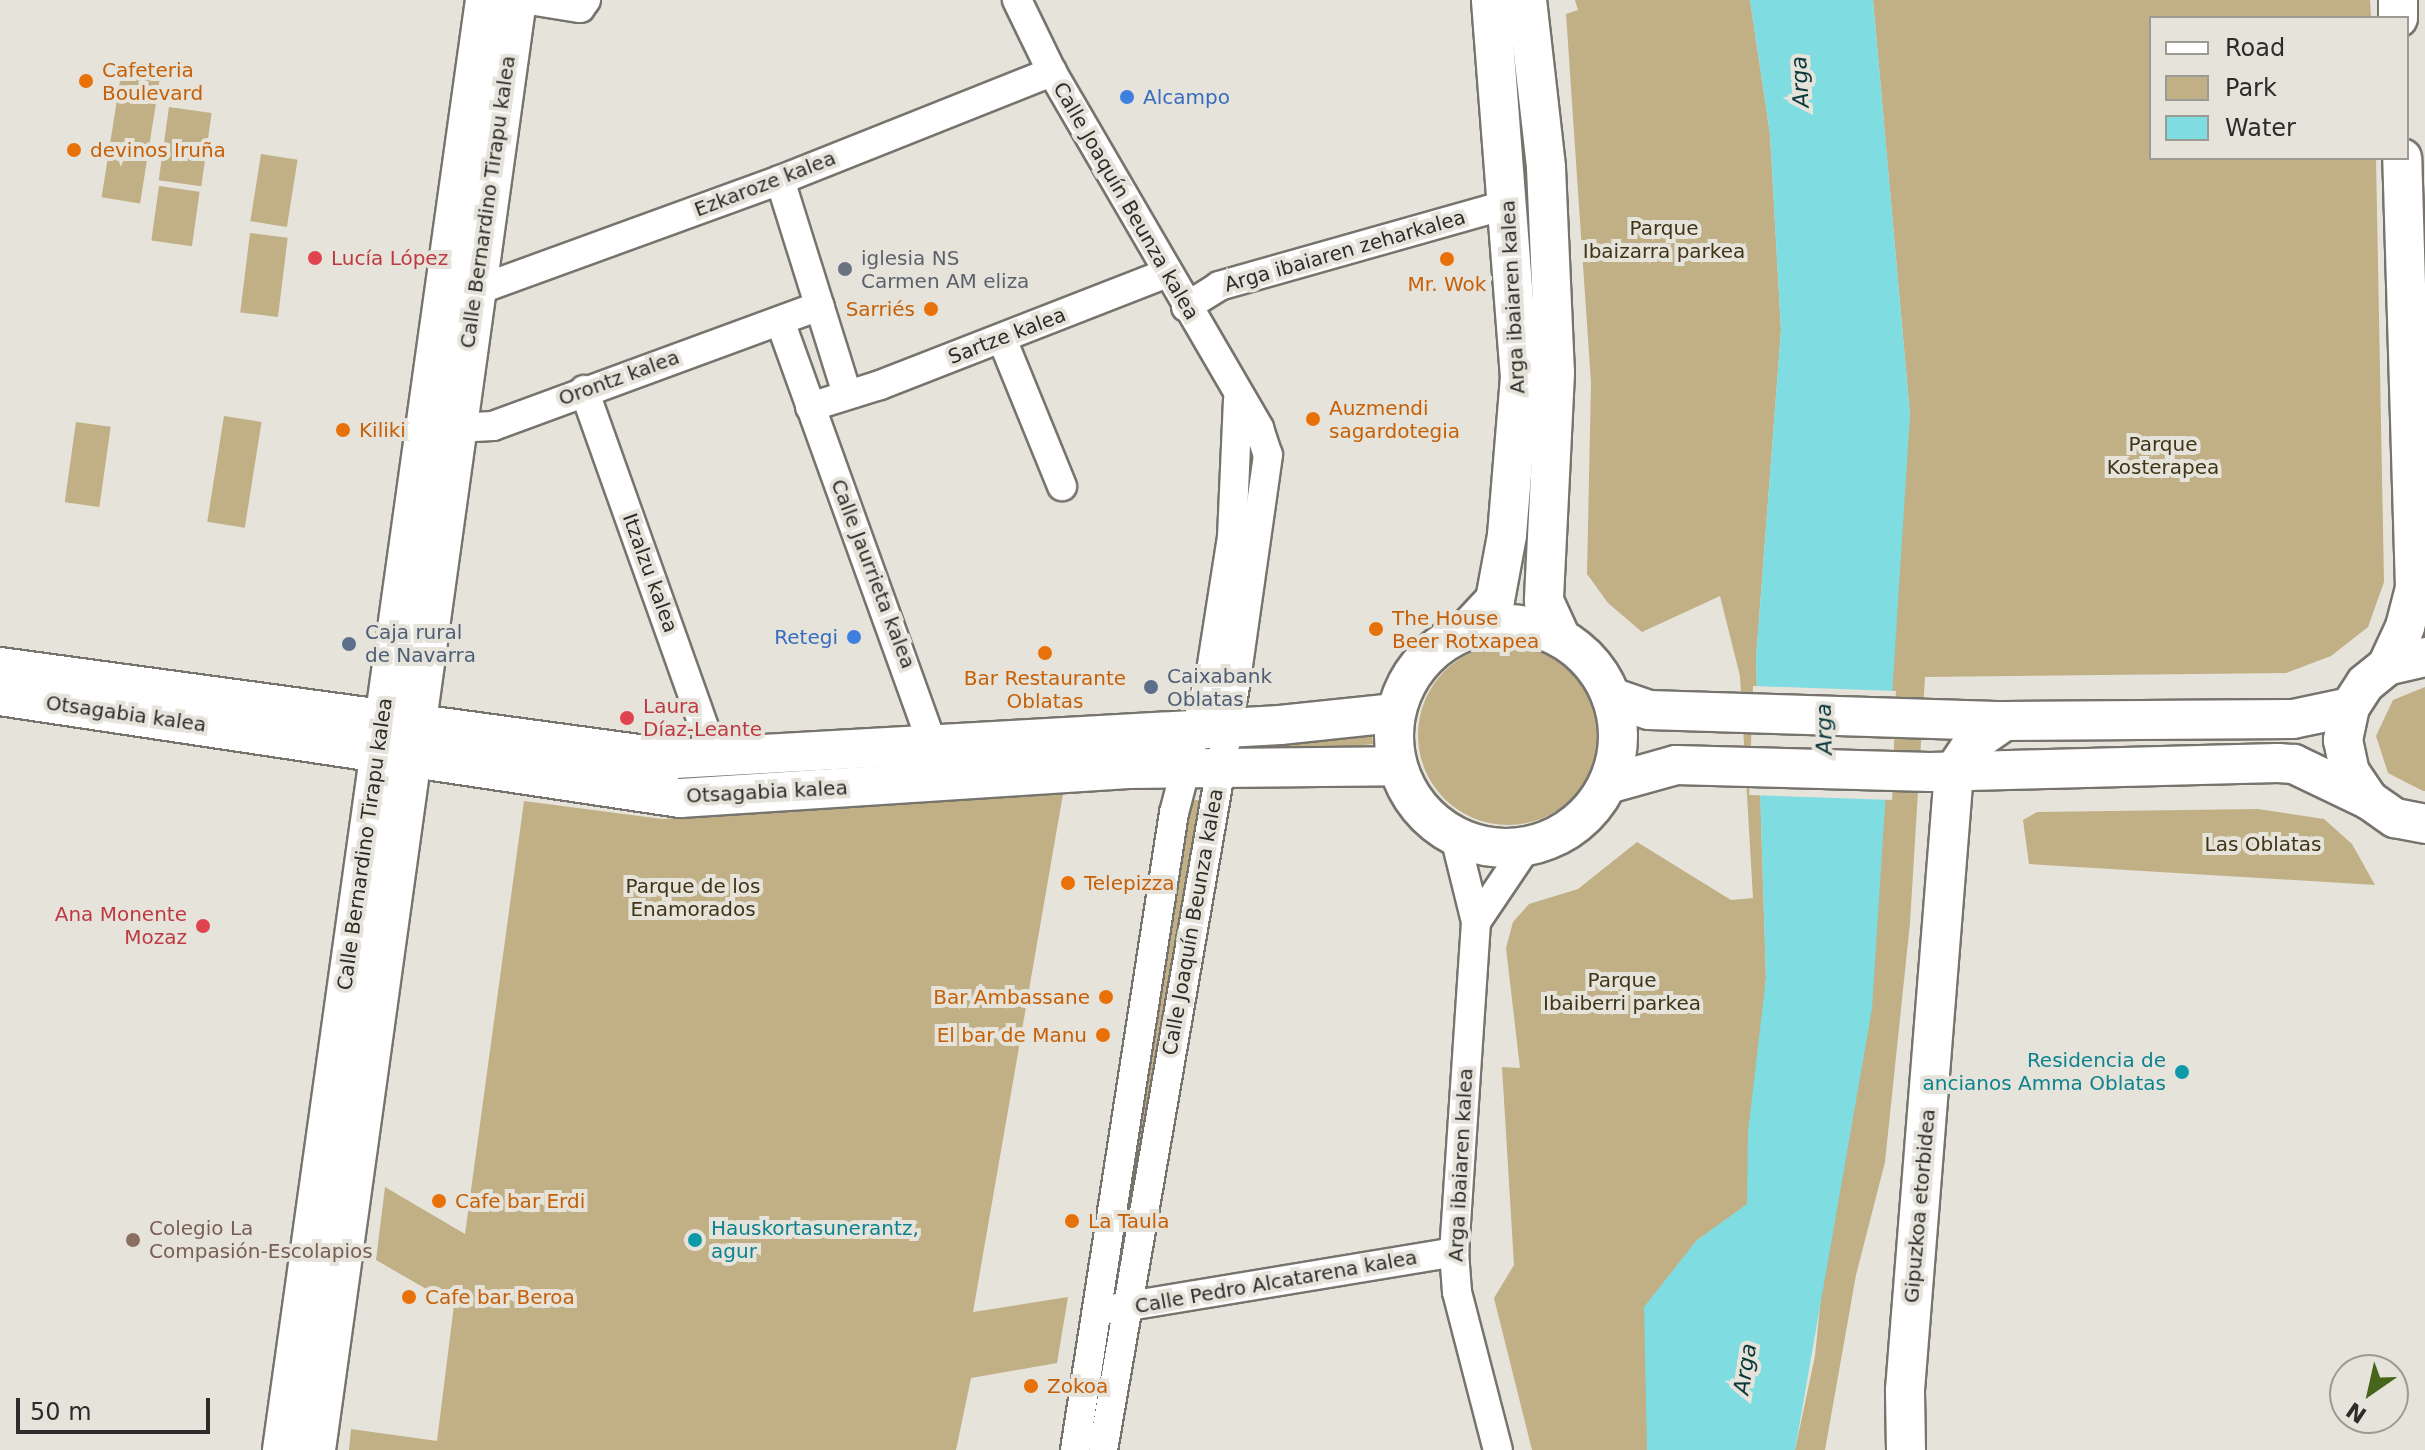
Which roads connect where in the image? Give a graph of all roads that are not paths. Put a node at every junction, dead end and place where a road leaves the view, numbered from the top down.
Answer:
1 (485, 0) edge
2 (517, 0) edge
3 (529, 0) edge
4 (586, 0) edge
5 (1017, 0) edge
6 (1491, 0) edge
7 (1527, 0) edge
8 (1052, 72) junction
9 (2402, 160) edge
10 (780, 180) junction
11 (1508, 204) junction
12 (1167, 273) junction
13 (475, 291) junction
14 (820, 306) junction
15 (1186, 307) junction
16 (780, 321) junction
17 (1002, 339) junction
18 (584, 390) junction
19 (847, 394) junction
20 (810, 407) junction
21 (456, 428) junction
22 (1062, 486) dead end
23 (1467, 630) junction
24 (1561, 638) junction
25 (2425, 657) edge
26 (2387, 666) junction
27 (0, 667) edge
28 (0, 696) edge
29 (1611, 697) junction
30 (2350, 707) junction
31 (1395, 713) junction
32 (2004, 721) junction
33 (1213, 728) junction
34 (397, 738) junction
35 (932, 743) junction
36 (715, 757) junction
37 (1397, 766) junction
38 (1203, 768) junction
39 (1939, 772) junction
40 (1608, 784) junction
41 (2369, 800) junction
42 (2425, 824) edge
43 (1455, 837) junction
44 (1526, 848) junction
45 (1476, 922) junction
46 (1454, 1252) junction
47 (1112, 1308) junction
48 (282, 1450) edge
49 (316, 1450) edge
50 (1075, 1450) edge
51 (1103, 1450) edge
52 (1498, 1450) edge
53 (1906, 1450) edge

1 - 34 street, Calle Bernardino Tirapu kalea
2 - 13 street, Calle Bernardino Tirapu kalea
3 - 4 street
5 - 8 street, Calle Joaquín Beunza kalea
6 - 11 street, Arga ibaiaren kalea
7 - 24 street, Arga ibaiaren kalea
8 - 10 street, Ezkaroze kalea
8 - 12 street, Calle Joaquín Beunza kalea
9 - 26 street
10 - 13 street, Ezkaroze kalea
10 - 14 street
11 - 15 street, Arga ibaiaren zeharkalea
11 - 23 street, Arga ibaiaren kalea
12 - 15 street, Calle Joaquín Beunza kalea
12 - 17 street, Sartze kalea
13 - 21 street, Calle Bernardino Tirapu kalea
14 - 16 street
14 - 19 street
15 - 33 street, Calle Joaquín Beunza kalea
16 - 18 street, Orontz kalea
16 - 20 street, Calle Jaurrieta kalea
17 - 19 street, Sartze kalea
17 - 22 street
18 - 21 street, Orontz kalea
18 - 36 street, Itzalzu kalea
19 - 20 street
20 - 35 street, Calle Jaurrieta kalea
21 - 34 street, Calle Bernardino Tirapu kalea
23 - 24 street
23 - 31 street
24 - 29 street
25 - 26 street
26 - 30 street
27 - 34 street, Otsagabia kalea
28 - 34 street, Otsagabia kalea
29 - 32 street
29 - 40 street
30 - 32 street
30 - 41 street
31 - 33 street, Otsagabia kalea
31 - 37 street
32 - 39 street
33 - 35 street, Otsagabia kalea
33 - 38 street, Calle Joaquín Beunza kalea
34 - 36 street, Otsagabia kalea
34 - 38 street, Otsagabia kalea
34 - 48 street, Calle Bernardino Tirapu kalea
34 - 49 street, Calle Bernardino Tirapu kalea
35 - 36 street, Otsagabia kalea
37 - 38 street, Otsagabia kalea
37 - 43 street
38 - 47 street, Calle Joaquín Beunza kalea
38 - 47 street, Calle Joaquín Beunza kalea
39 - 40 street
39 - 41 street
39 - 53 street, Gipuzkoa etorbidea
40 - 44 street
41 - 42 street
43 - 44 street
43 - 45 street, Arga ibaiaren kalea
44 - 45 street
45 - 46 street, Arga ibaiaren kalea
46 - 47 street, Calle Pedro Alcatarena kalea
46 - 52 street, Arga ibaiaren kalea
47 - 50 street, Calle Joaquín Beunza kalea
47 - 51 street, Calle Joaquín Beunza kalea

